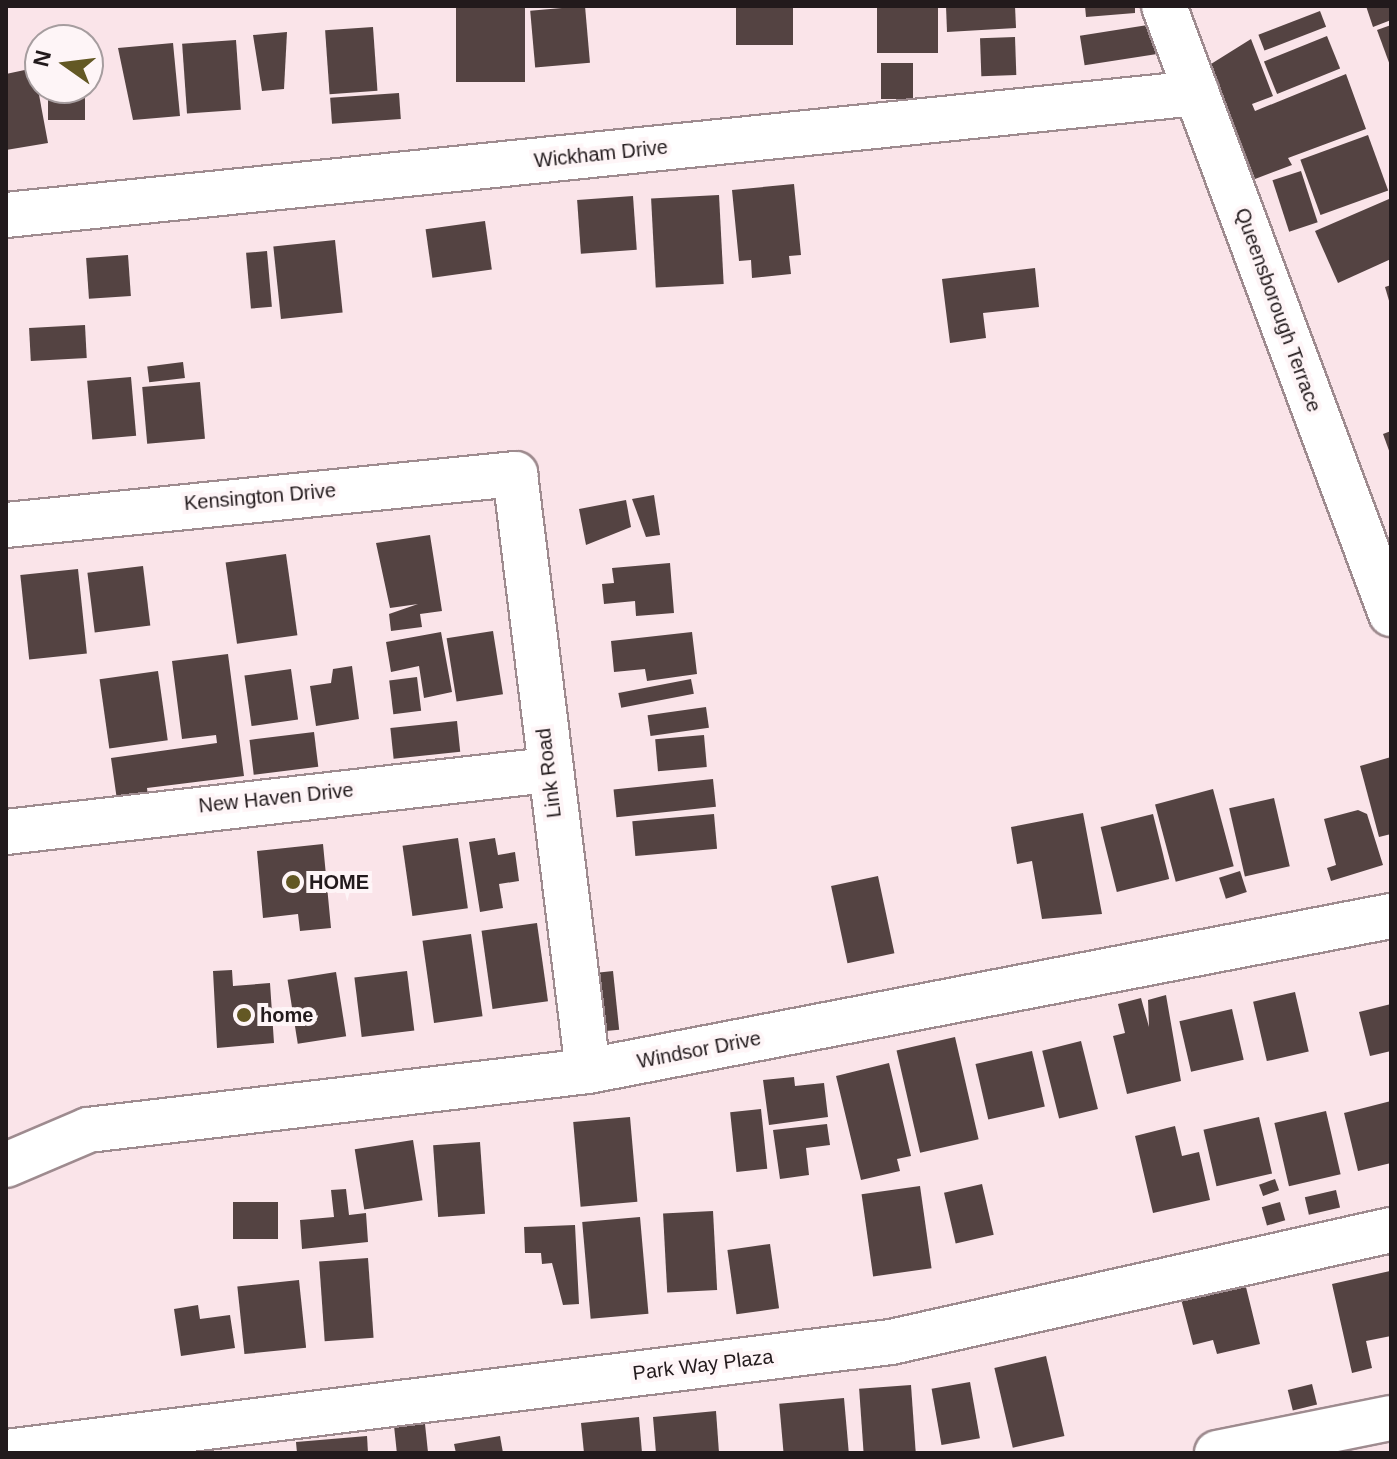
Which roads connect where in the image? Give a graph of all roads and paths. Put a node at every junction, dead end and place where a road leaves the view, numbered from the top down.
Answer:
1 (1164, 6) edge
2 (1197, 93) junction
3 (6, 215) edge
4 (515, 474) joint
5 (6, 525) edge
6 (1391, 614) edge
7 (548, 770) junction
8 (6, 832) edge
9 (1391, 916) edge
10 (588, 1071) junction
11 (6, 1165) edge
12 (1391, 1230) edge
13 (1391, 1418) edge
14 (6, 1452) edge
15 (1226, 1452) edge

1 - 2 street, Queensborough Terrace
2 - 3 street, Wickham Drive
2 - 6 street, Queensborough Terrace
4 - 5 street, Kensington Drive
4 - 7 street, Link Road
7 - 8 street, New Haven Drive
7 - 10 street, Link Road
9 - 10 street, Windsor Drive
10 - 11 street, Windsor Drive
12 - 14 street, Park Way Plaza
13 - 15 street

